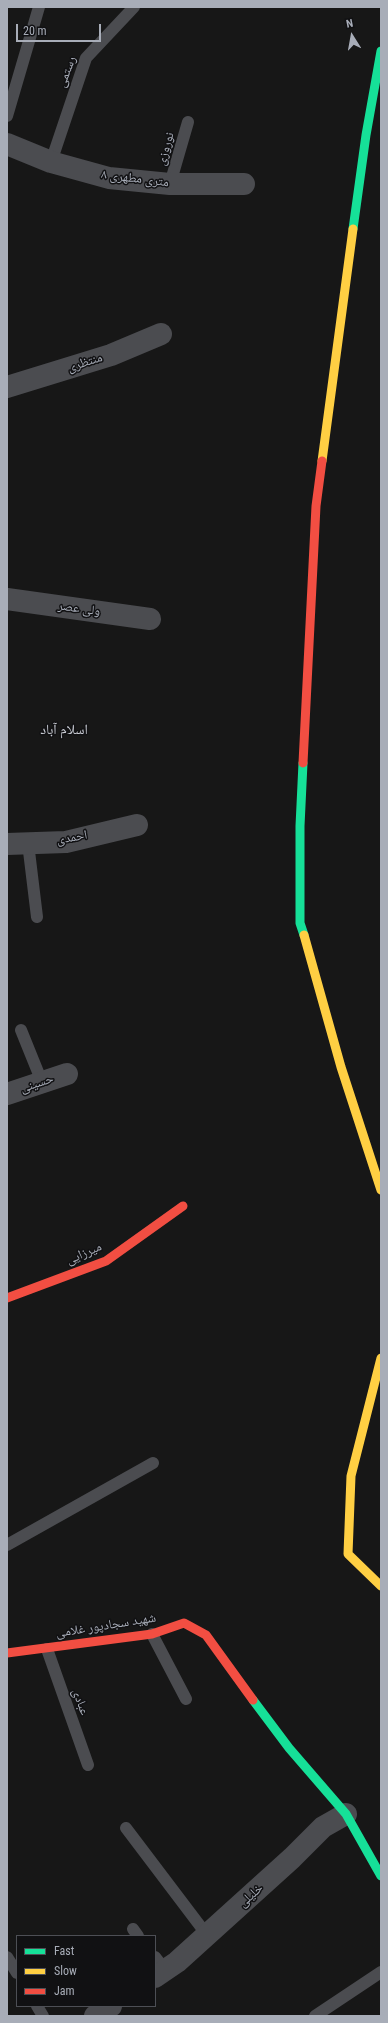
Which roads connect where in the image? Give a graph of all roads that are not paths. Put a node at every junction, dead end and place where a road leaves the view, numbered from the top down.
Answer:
1 (39, 7) edge
2 (134, 7) edge
3 (381, 51) edge
4 (7, 116) edge
5 (188, 122) dead end
6 (7, 144) edge
7 (51, 162) junction
8 (170, 184) junction
9 (244, 184) dead end
10 (161, 334) dead end
11 (7, 388) edge
12 (7, 599) edge
13 (150, 619) dead end
14 (137, 824) dead end
15 (17, 843) edge
16 (37, 917) dead end
17 (21, 1030) dead end
18 (67, 1074) dead end
19 (42, 1082) junction
20 (7, 1094) edge
21 (381, 1190) edge
22 (183, 1206) dead end
23 (7, 1298) edge
24 (381, 1358) edge
25 (153, 1463) dead end
26 (7, 1545) edge
27 (381, 1586) edge
28 (152, 1634) junction
29 (47, 1649) junction
30 (7, 1653) edge
31 (186, 1699) dead end
32 (88, 1765) dead end
33 (346, 1814) junction
34 (126, 1828) dead end
35 (381, 1876) edge
36 (207, 1935) junction
37 (7, 1957) edge
38 (158, 1968) edge
39 (16, 1972) edge
40 (381, 1972) edge
41 (38, 2007) edge
42 (109, 2007) edge
43 (43, 2016) edge
44 (95, 2016) edge
45 (315, 2016) edge

1 - 4 lane
2 - 7 lane, رستمی
3 - 21 street
5 - 8 lane, نوروزی
6 - 7 street, ۸ متری مطهری
7 - 8 street, ۸ متری مطهری
8 - 9 street, ۸ متری مطهری
10 - 11 street, منتظری
12 - 13 street, ولی عصر
14 - 15 street, احمدی
15 - 16 lane
17 - 19 lane
18 - 19 street, حسینی
19 - 20 street, حسینی
22 - 23 street, میرزایی
24 - 27 street
25 - 26 lane
28 - 29 street, شهید سجادپور غلامی
28 - 31 lane
28 - 33 street, شهید سجادپور غلامی
29 - 30 street, شهید سجادپور غلامی
29 - 32 lane, عبادی
33 - 35 street
33 - 36 street, خلیلی
34 - 36 lane
36 - 38 street, خلیلی
37 - 39 lane
40 - 45 lane
41 - 43 lane
42 - 44 street

